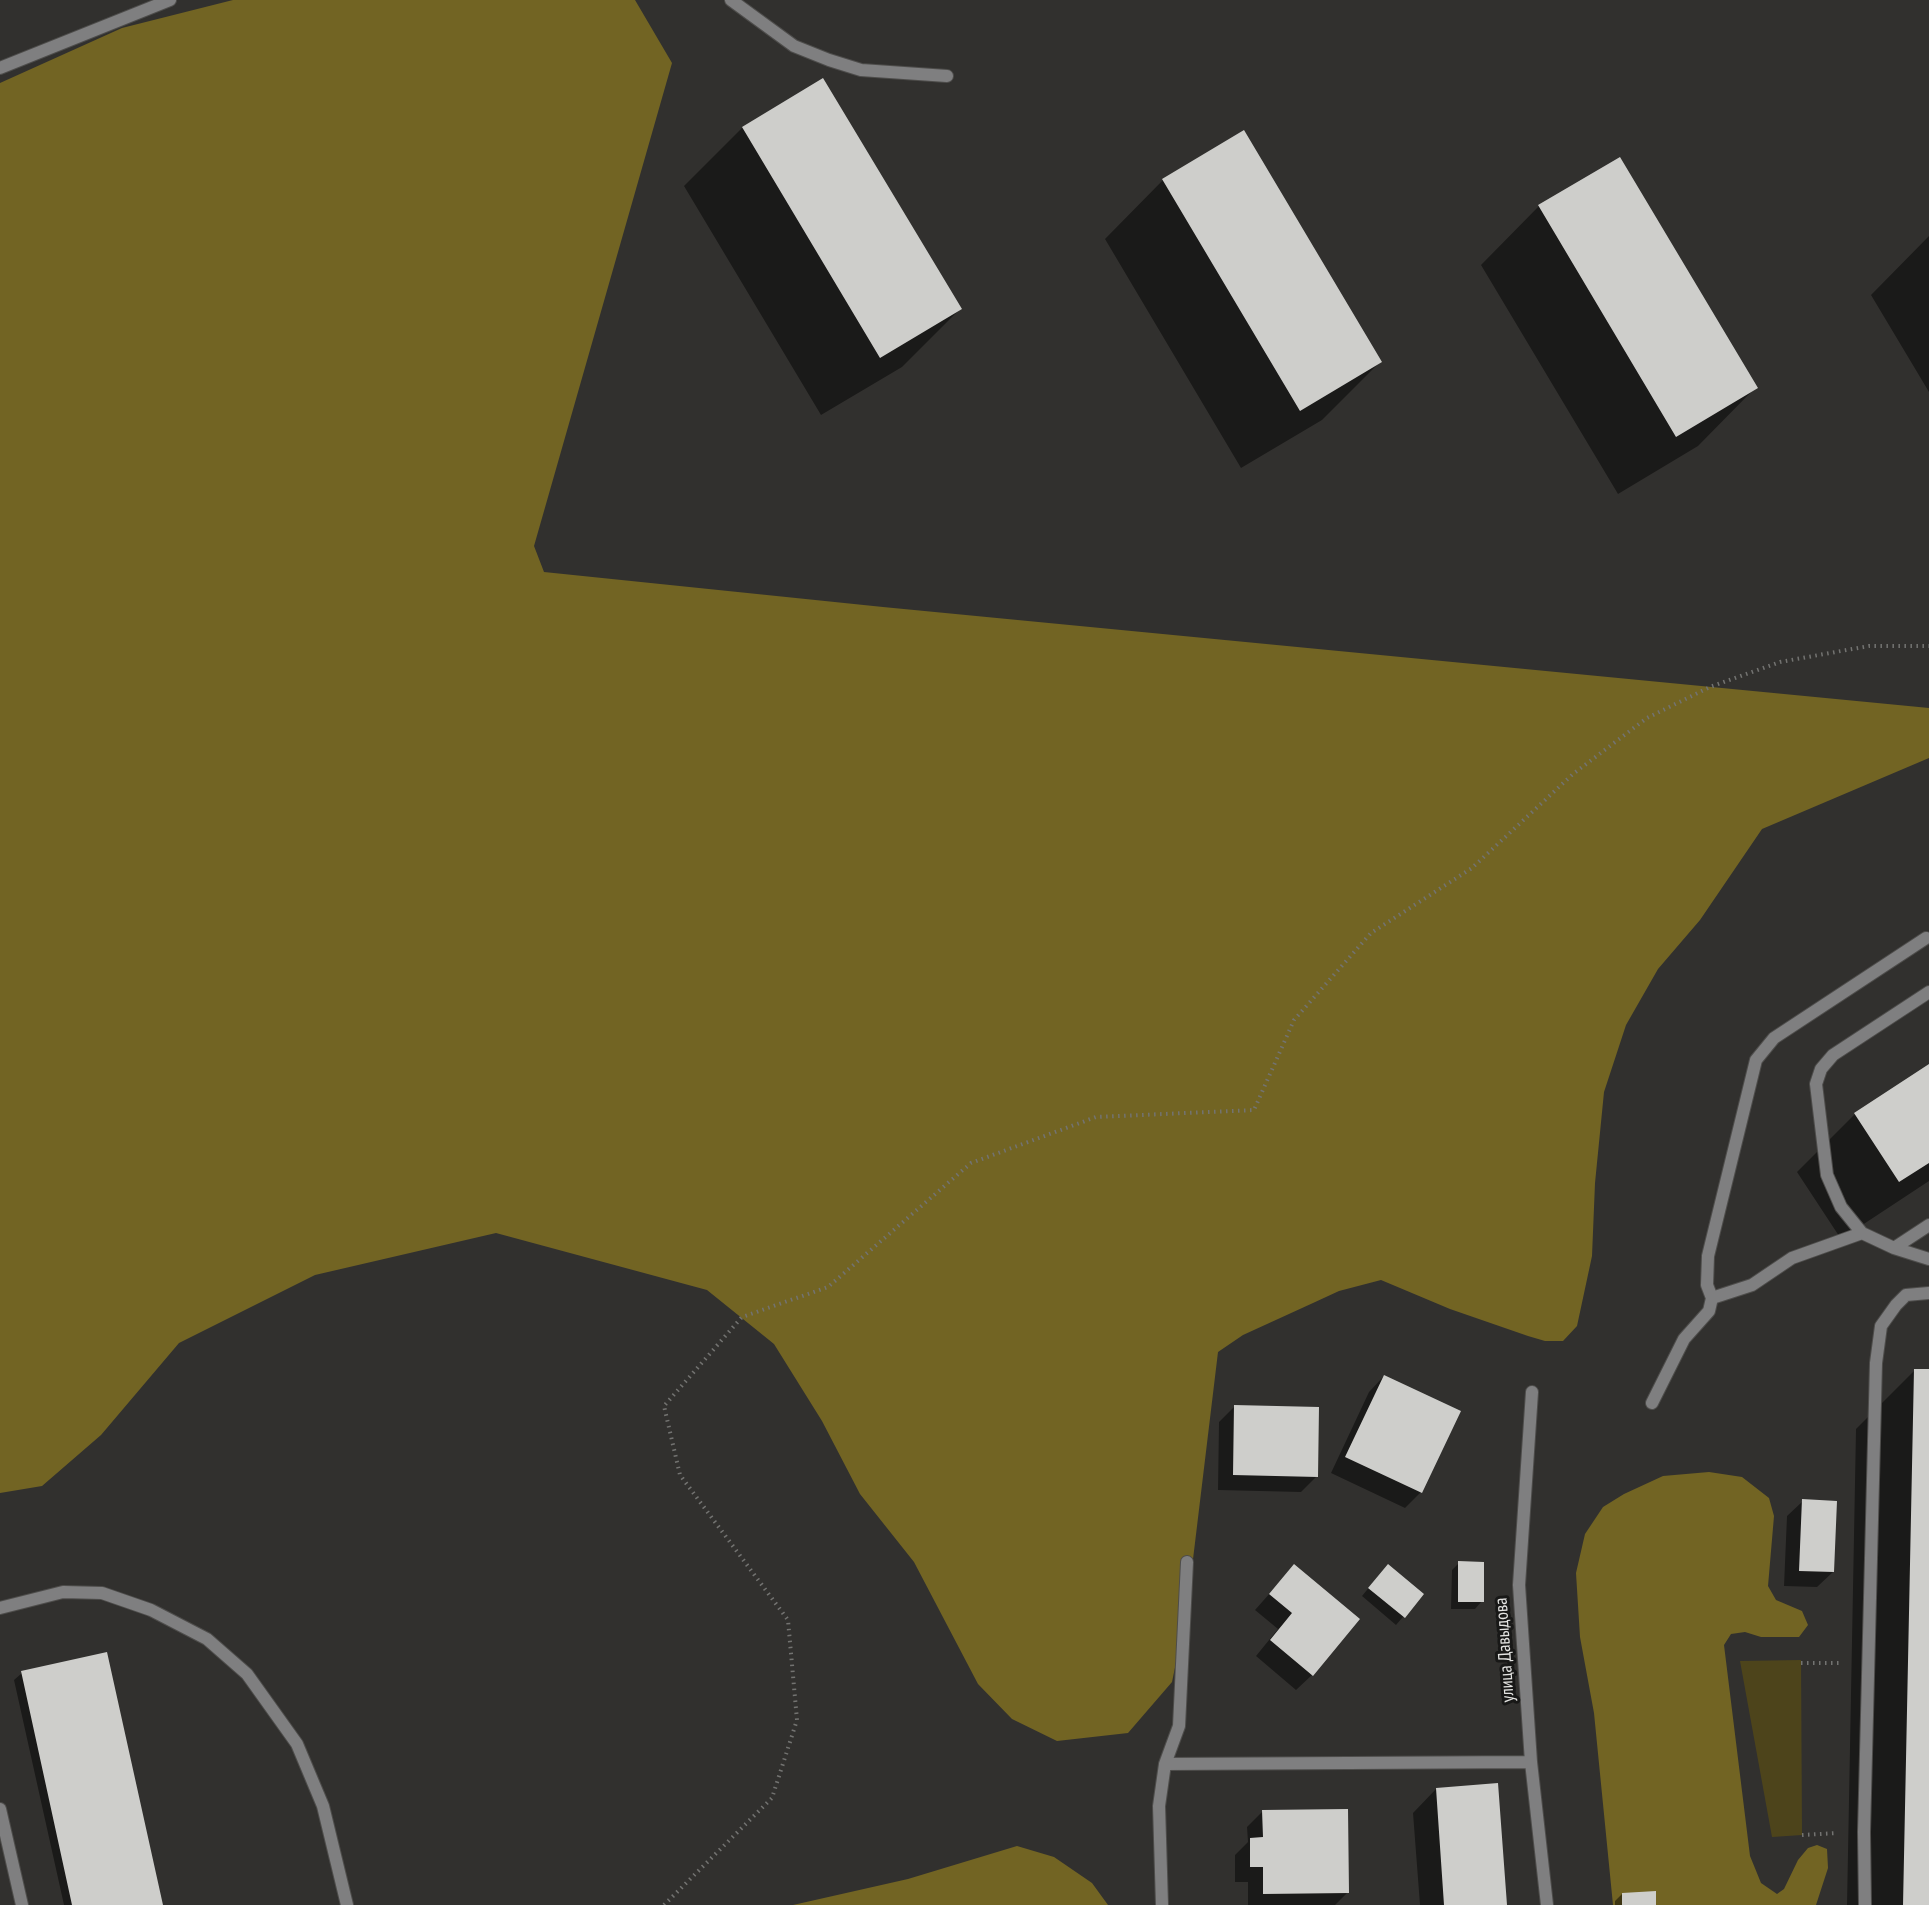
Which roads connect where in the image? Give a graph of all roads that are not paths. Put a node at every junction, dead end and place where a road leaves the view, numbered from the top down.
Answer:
1 (170, 0) edge
2 (731, 0) edge
3 (0, 68) edge
4 (947, 76) dead end
5 (1926, 938) dead end
6 (1929, 992) edge
7 (1929, 1226) edge
8 (1862, 1233) junction
9 (1894, 1248) junction
10 (1929, 1259) edge
11 (1929, 1293) edge
12 (1712, 1298) junction
13 (1532, 1392) dead end
14 (1652, 1403) dead end
15 (1187, 1562) dead end
16 (0, 1608) edge
17 (1531, 1762) junction
18 (1165, 1764) junction
19 (0, 1809) edge
20 (22, 1905) edge
21 (347, 1905) edge
22 (1162, 1905) edge
23 (1547, 1905) edge
24 (1865, 1905) edge

1 - 3 lane
2 - 4 lane
5 - 12 lane
6 - 8 lane
7 - 9 lane
8 - 9 lane
8 - 12 lane
9 - 10 lane
11 - 24 lane
12 - 14 lane
13 - 17 lane, улица Давыдова
15 - 18 lane
16 - 21 lane
17 - 18 lane
17 - 23 lane, улица Давыдова
18 - 22 lane
19 - 20 lane

